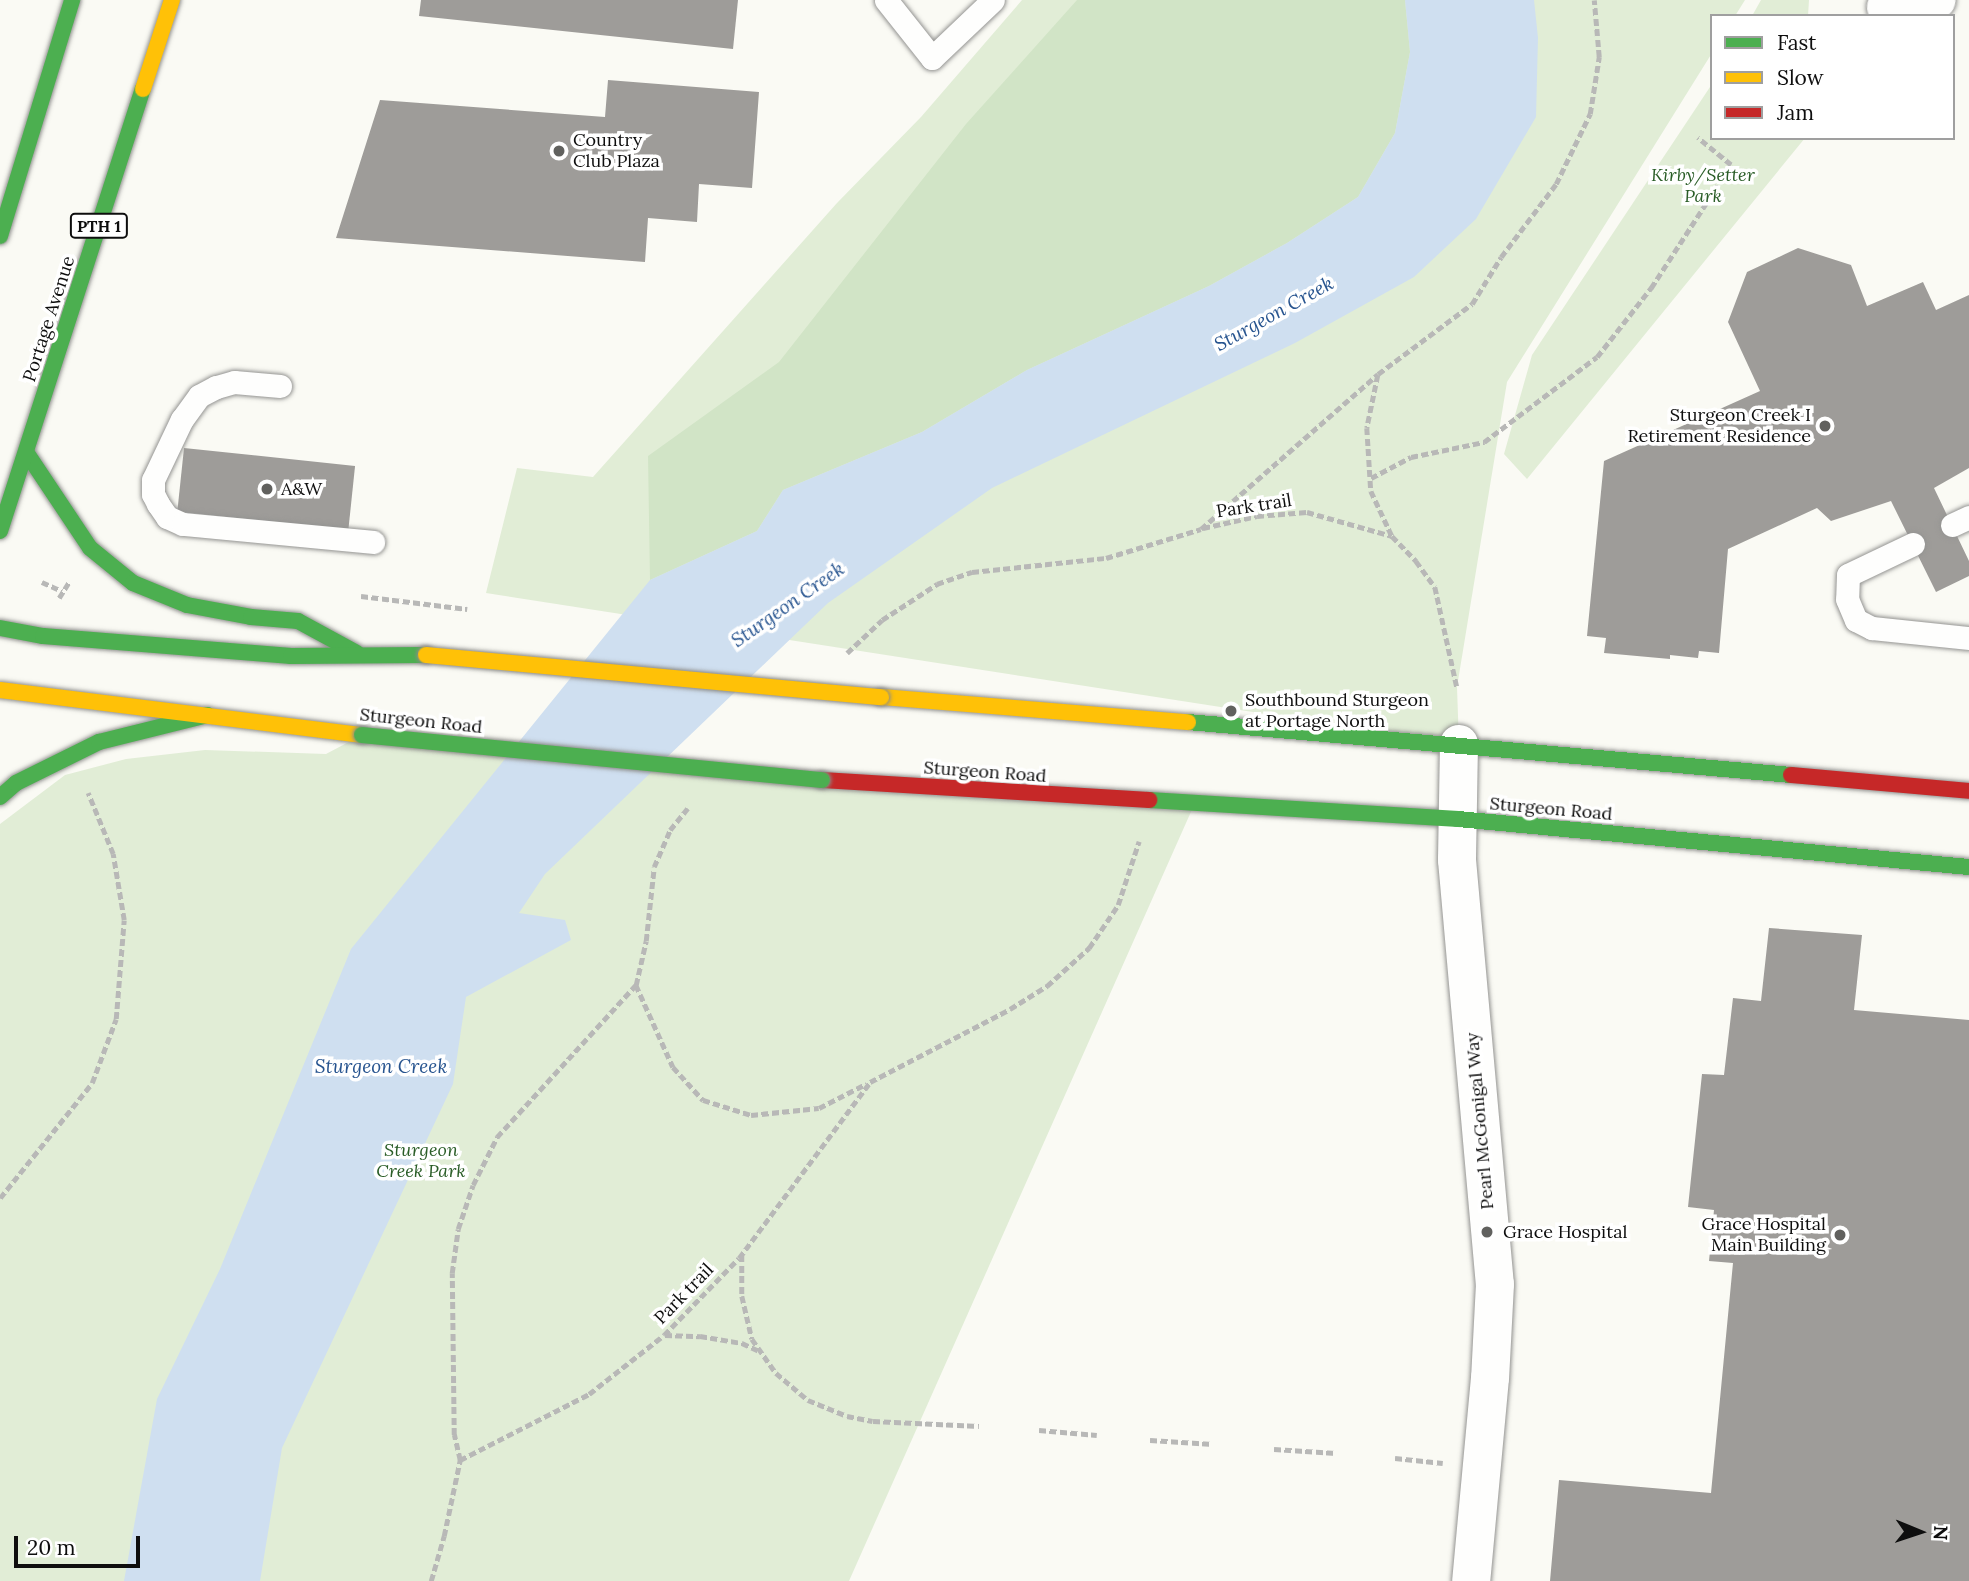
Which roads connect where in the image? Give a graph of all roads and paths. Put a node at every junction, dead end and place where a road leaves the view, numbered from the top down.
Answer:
1 (72, 0) edge
2 (172, 0) edge
3 (886, 0) edge
4 (993, 0) edge
5 (1937, 0) edge
6 (1886, 6) dead end
7 (1698, 138) dead end
8 (0, 236) edge
9 (1378, 374) dead end
10 (280, 386) dead end
11 (26, 452) junction
12 (1371, 478) junction
13 (1201, 529) dead end
14 (0, 531) edge
15 (1392, 536) junction
16 (373, 541) dead end
17 (1913, 544) dead end
18 (42, 582) dead end
19 (62, 591) dead end
20 (361, 596) dead end
21 (467, 609) dead end
22 (0, 628) edge
23 (1969, 638) edge
24 (358, 653) junction
25 (1457, 687) dead end
26 (0, 690) edge
27 (208, 715) junction
28 (1459, 744) junction
29 (86, 786) dead end
30 (1969, 791) edge
31 (0, 797) edge
32 (1458, 819) junction
33 (1141, 834) dead end
34 (1969, 867) edge
35 (636, 985) dead end
36 (870, 1082) junction
37 (0, 1198) edge
38 (742, 1254) junction
39 (664, 1335) junction
40 (761, 1352) junction
41 (979, 1426) dead end
42 (1039, 1430) dead end
43 (1097, 1435) dead end
44 (1150, 1440) dead end
45 (1213, 1444) dead end
46 (1274, 1449) dead end
47 (1336, 1454) dead end
48 (1395, 1458) dead end
49 (460, 1460) dead end
50 (1455, 1464) dead end
51 (1471, 1581) edge

1 - 8 main road
2 - 11 main road, Portage Avenue / PTH 1
3 - 4 lane
5 - 6 street
7 - 12 path
9 - 12 path
10 - 16 lane
11 - 14 main road, Portage Avenue / PTH 1
11 - 24 main road
12 - 15 path
13 - 15 path, Park trail
15 - 25 path
17 - 23 lane
18 - 19 path
20 - 21 path
22 - 24 main road
24 - 28 main road, bridge
26 - 27 main road, Sturgeon Road
27 - 31 main road
27 - 32 main road, Sturgeon Road, bridge
28 - 30 main road
28 - 32 street, Pearl McGonigal Way
29 - 37 path
32 - 34 main road, Sturgeon Road
32 - 51 street, Pearl McGonigal Way
33 - 36 path, Park trail
35 - 36 path, Park trail
36 - 38 path, Park trail
38 - 39 path, Park trail
38 - 40 path
39 - 40 path
39 - 49 path, Park trail
40 - 41 path
42 - 43 path
44 - 45 path
46 - 47 path
48 - 50 path

